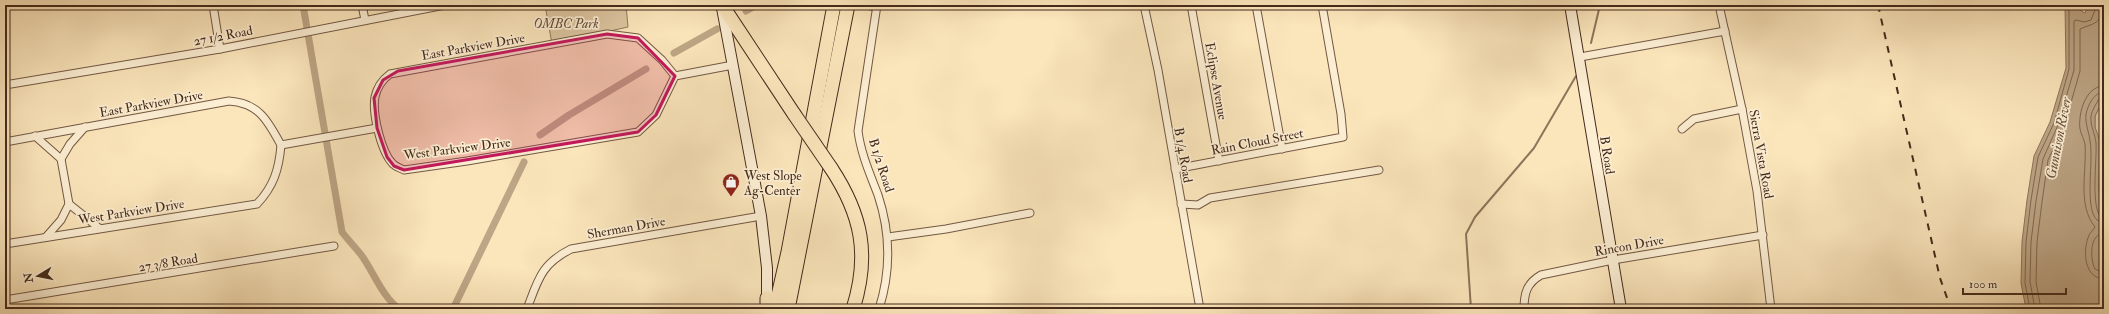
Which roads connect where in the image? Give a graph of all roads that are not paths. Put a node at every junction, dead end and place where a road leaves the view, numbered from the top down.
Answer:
1 (213, 5) edge
2 (362, 5) edge
3 (445, 5) edge
4 (722, 5) edge
5 (834, 5) edge
6 (837, 5) edge
7 (848, 5) edge
8 (866, 5) edge
9 (1144, 5) edge
10 (1191, 5) edge
11 (1256, 5) edge
12 (1322, 5) edge
13 (1570, 5) edge
14 (1719, 5) edge
15 (877, 6) edge
16 (365, 20) junction
17 (844, 29) junction
18 (1725, 31) junction
19 (220, 49) junction
20 (1580, 57) junction
21 (733, 65) junction
22 (675, 76) junction
23 (5, 85) edge
24 (1742, 109) junction
25 (85, 127) junction
26 (377, 128) junction
27 (1682, 129) dead end
28 (35, 136) junction
29 (5, 142) edge
30 (281, 145) junction
31 (1282, 149) junction
32 (61, 159) junction
33 (1219, 161) junction
34 (1175, 169) junction
35 (1380, 170) dead end
36 (69, 204) junction
37 (1181, 204) junction
38 (1030, 213) dead end
39 (761, 216) junction
40 (99, 228) junction
41 (1763, 235) junction
42 (46, 237) junction
43 (888, 237) junction
44 (5, 244) edge
45 (334, 246) dead end
46 (1613, 260) junction
47 (5, 300) edge
48 (765, 306) edge
49 (527, 309) edge
50 (775, 309) edge
51 (788, 309) edge
52 (853, 309) edge
53 (879, 309) edge
54 (1200, 309) edge
55 (1524, 309) edge
56 (1621, 309) edge
57 (1771, 309) edge

1 - 19 street
2 - 16 street
3 - 16 street, 27 1/2 Road
4 - 21 street
4 - 52 highway, bridge
5 - 50 highway
6 - 17 highway
7 - 17 highway
8 - 15 street
9 - 34 street, B 1/4 Road
10 - 33 street, Eclipse Avenue
11 - 31 street
12 - 31 street, Rain Cloud Street
13 - 20 street, B Road
14 - 18 street, Sierra Vista Road
15 - 43 street, B 1/2 Road
16 - 19 street, 27 1/2 Road
17 - 51 highway
18 - 20 street
18 - 24 street, Sierra Vista Road
19 - 23 street, 27 1/2 Road
20 - 46 street, B Road
21 - 22 street
21 - 39 street
22 - 26 street, West Parkview Drive
22 - 26 street, East Parkview Drive
24 - 27 street
24 - 41 street, Sierra Vista Road
25 - 28 street, East Parkview Drive
25 - 30 street, East Parkview Drive
25 - 32 street
26 - 30 street
28 - 29 street, East Parkview Drive
28 - 32 street
30 - 40 street, West Parkview Drive
31 - 33 street, Rain Cloud Street
32 - 36 street
33 - 34 street, Rain Cloud Street
34 - 37 street, B 1/4 Road
35 - 37 street
36 - 40 street
36 - 42 street
37 - 54 street, B 1/4 Road
38 - 43 street
39 - 48 street
39 - 49 street, Sherman Drive
40 - 42 street, West Parkview Drive
41 - 46 street, Rincon Drive
41 - 57 street, Sierra Vista Road
42 - 44 street, West Parkview Drive
43 - 53 street, B 1/2 Road
45 - 47 street, 27 3/8 Road
46 - 55 street, Rincon Drive
46 - 56 street, B Road

